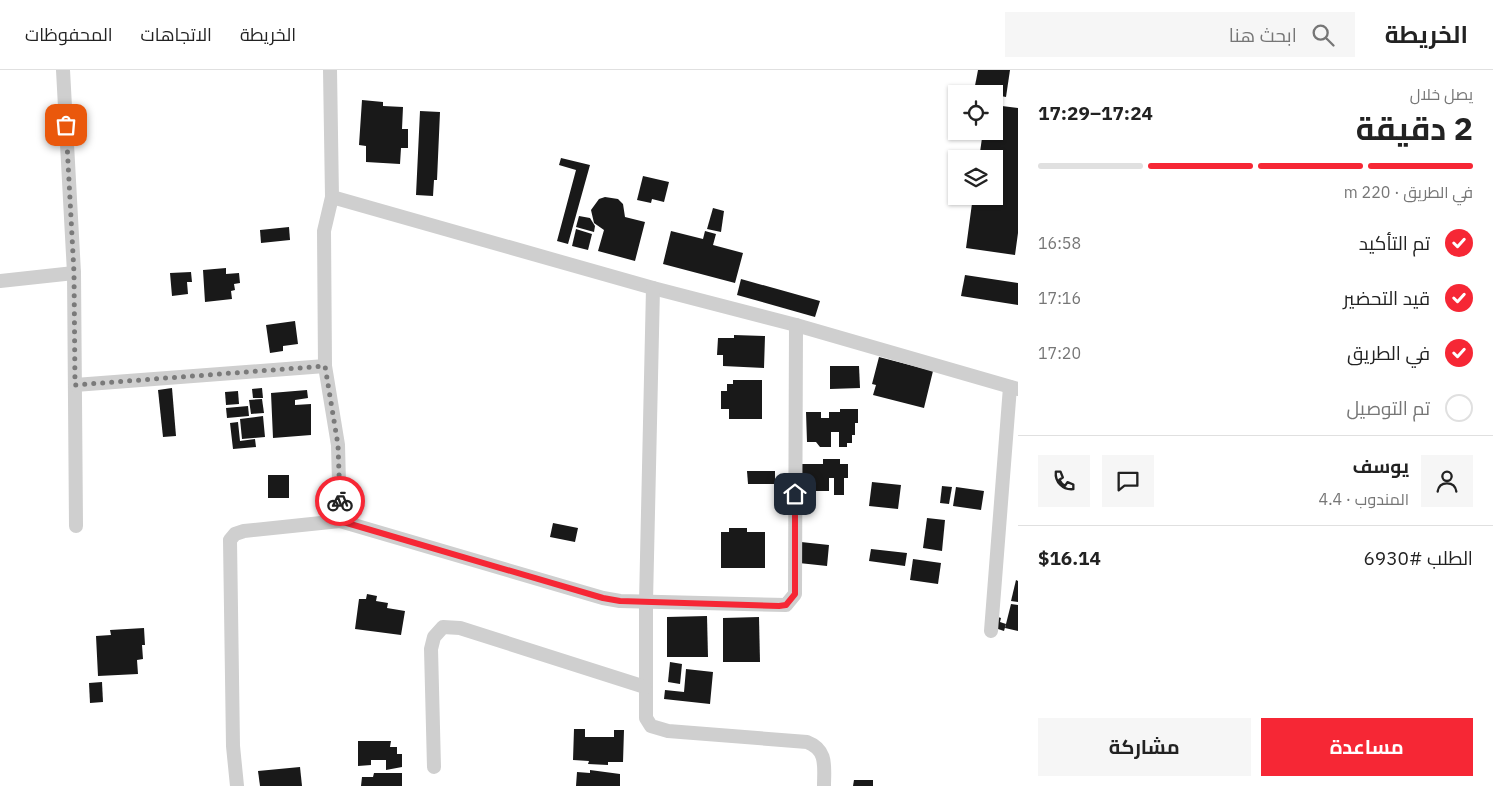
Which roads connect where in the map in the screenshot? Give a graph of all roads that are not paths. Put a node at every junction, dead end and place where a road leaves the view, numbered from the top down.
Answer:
1 (63, 70) edge
2 (330, 70) edge
3 (332, 197) junction
4 (74, 273) junction
5 (0, 281) edge
6 (653, 288) junction
7 (796, 325) junction
8 (325, 366) junction
9 (75, 385) junction
10 (1014, 388) edge
11 (340, 521) junction
12 (76, 526) dead end
13 (646, 602) junction
14 (991, 631) dead end
15 (645, 687) junction
16 (434, 767) dead end
17 (237, 786) edge
18 (824, 786) edge

1 - 4 street
2 - 3 street
3 - 6 street
3 - 8 street
4 - 5 street
4 - 9 street
6 - 7 street
6 - 13 street
7 - 10 street
7 - 13 street
8 - 9 street
8 - 11 street
9 - 12 street
10 - 14 street
11 - 13 street
11 - 17 street
13 - 15 street
15 - 16 street
15 - 18 street

